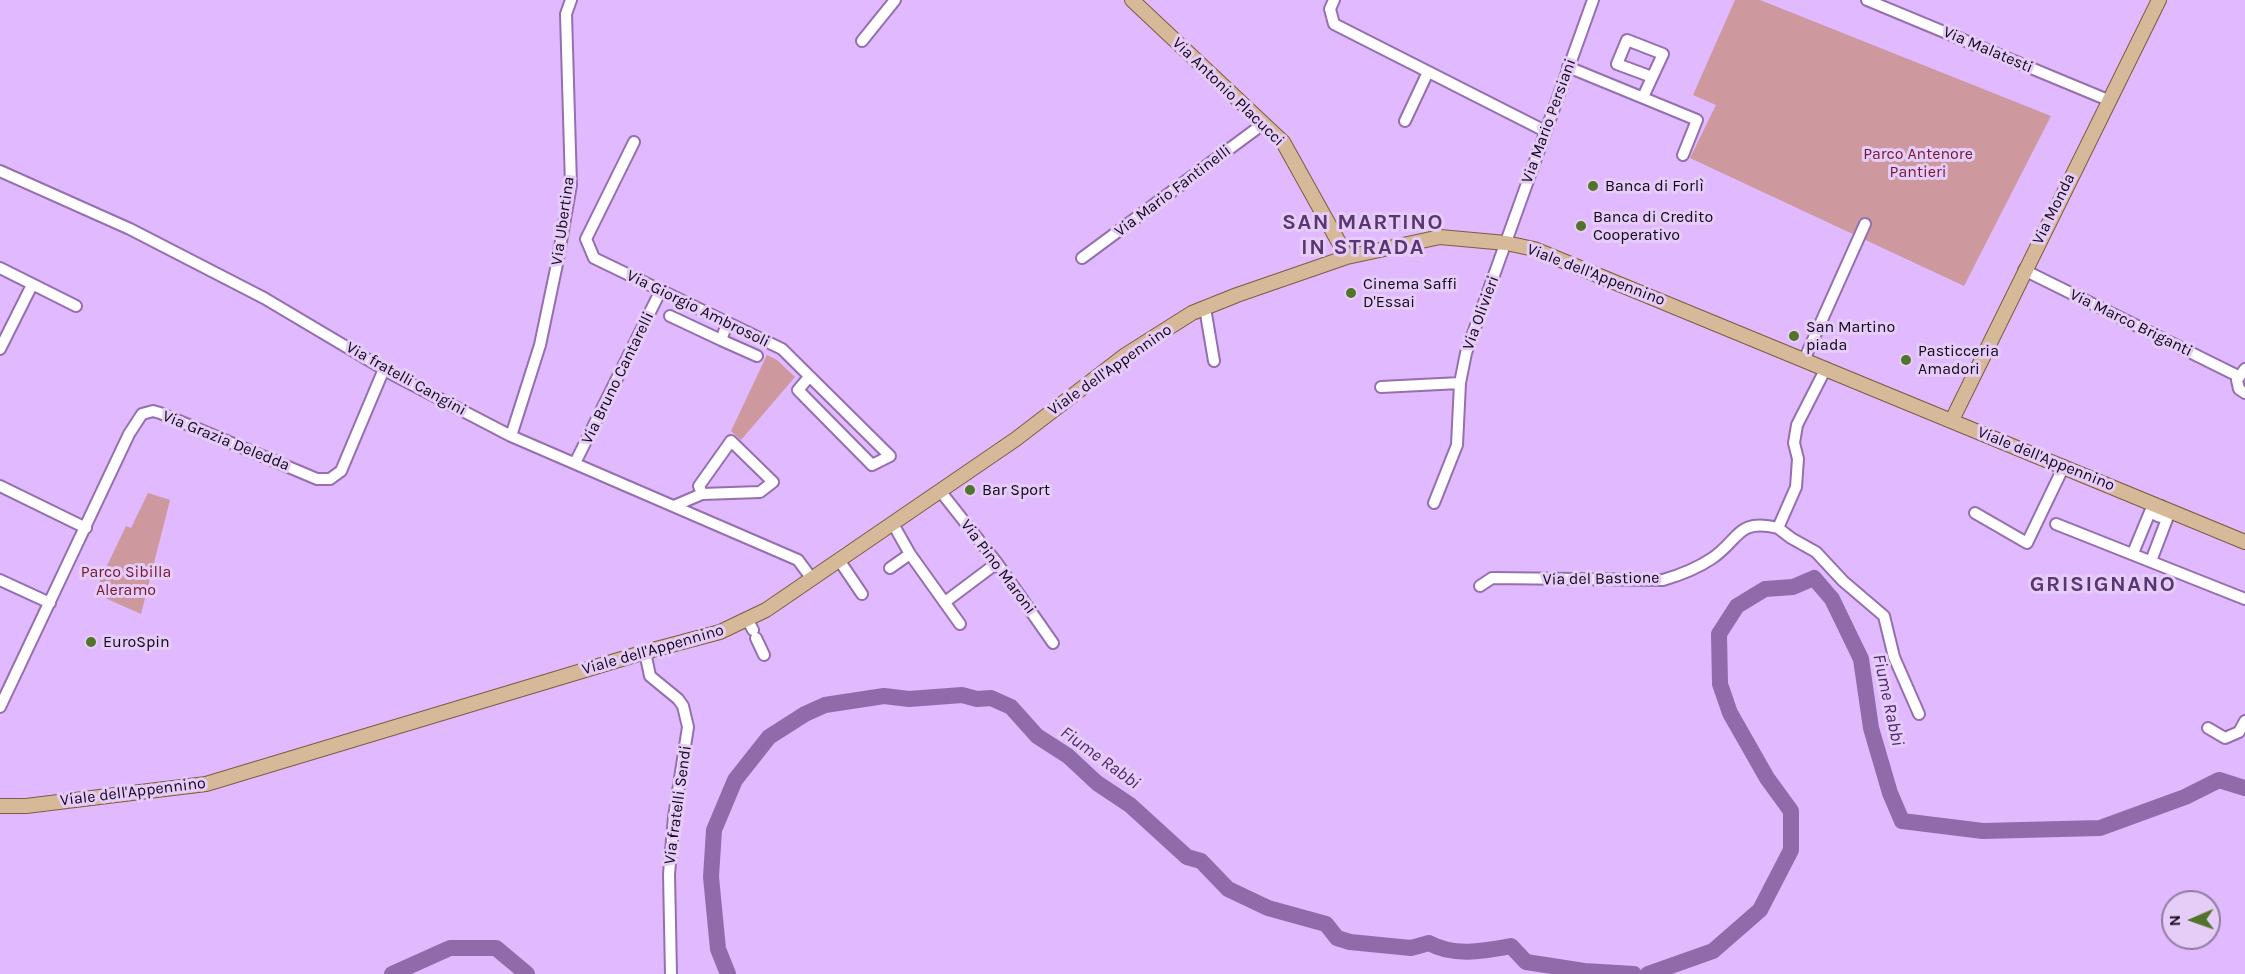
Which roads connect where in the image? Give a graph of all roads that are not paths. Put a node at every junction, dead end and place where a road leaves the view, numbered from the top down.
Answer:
1 (571, 0) edge
2 (895, 0) edge
3 (1131, 0) edge
4 (1334, 0) edge
5 (1593, 0) edge
6 (1867, 0) edge
7 (2159, 0) edge
8 (862, 41) dead end
9 (1568, 67) junction
10 (1428, 72) junction
11 (1652, 77) junction
12 (1643, 97) junction
13 (2108, 100) junction
14 (1405, 121) dead end
15 (1263, 123) junction
16 (1545, 131) junction
17 (634, 142) dead end
18 (1683, 155) dead end
19 (0, 171) edge
20 (1865, 224) dead end
21 (1506, 243) junction
22 (1347, 257) junction
23 (1082, 258) dead end
24 (0, 268) edge
25 (2024, 270) junction
26 (32, 285) junction
27 (660, 292) junction
28 (76, 306) dead end
29 (1205, 308) junction
30 (670, 316) dead end
31 (727, 324) junction
32 (721, 340) junction
33 (0, 349) edge
34 (757, 356) dead end
35 (1804, 360) junction
36 (1214, 361) dead end
37 (1826, 368) junction
38 (384, 369) junction
39 (2241, 372) edge
40 (809, 377) junction
41 (1460, 383) junction
42 (1381, 387) dead end
43 (2245, 393) edge
44 (1952, 420) junction
45 (511, 436) junction
46 (575, 463) junction
47 (2064, 466) junction
48 (0, 486) edge
49 (940, 492) junction
50 (702, 494) junction
51 (1434, 503) dead end
52 (674, 506) junction
53 (2160, 511) junction
54 (1975, 513) dead end
55 (893, 524) junction
56 (2056, 524) dead end
57 (86, 528) junction
58 (1778, 528) junction
59 (2245, 542) edge
60 (2133, 553) junction
61 (910, 555) junction
62 (840, 560) junction
63 (2151, 561) junction
64 (997, 563) junction
65 (890, 568) dead end
66 (0, 579) edge
67 (812, 579) junction
68 (1480, 586) dead end
69 (862, 594) dead end
70 (2245, 599) edge
71 (945, 602) junction
72 (50, 603) junction
73 (960, 624) dead end
74 (752, 629) junction
75 (1053, 643) dead end
76 (645, 652) junction
77 (764, 655) dead end
78 (0, 676) edge
79 (11, 682) junction
80 (0, 707) edge
81 (1919, 714) dead end
82 (2245, 721) edge
83 (2208, 728) dead end
84 (0, 799) edge
85 (0, 806) edge
86 (26, 806) junction
87 (671, 974) edge

1 - 45 street, Via Ubertina
2 - 8 street
3 - 15 main road, Via Antonio Placucci
4 - 10 street
5 - 9 street, Via Mario Persiani
6 - 13 street, Via Malatesti
7 - 13 main road, Via Monda
9 - 12 street
9 - 16 street, Via Mario Persiani
10 - 14 street
10 - 16 street
11 - 11 street
11 - 12 street
12 - 18 street
13 - 25 main road, Via Monda
15 - 22 main road, Via Antonio Placucci
15 - 23 street, Via Mario Fantinelli
16 - 21 street, Via Mario Persiani
17 - 27 street, Via Giorgio Ambrosoli
19 - 38 street, Via fratelli Cangini
20 - 35 street
21 - 22 main road, Viale dell'Appennino
21 - 35 main road, Viale dell'Appennino
21 - 41 street, Via Olivieri
22 - 29 main road, Viale dell'Appennino
24 - 26 street
25 - 39 street, Via Marco Briganti
25 - 44 main road, Via Monda
26 - 28 street
26 - 33 street
27 - 31 street, Via Giorgio Ambrosoli
27 - 46 street, Via Bruno Cantarelli
29 - 36 street
29 - 49 main road, Viale dell'Appennino
30 - 32 street
31 - 32 street
31 - 40 street, Via Giorgio Ambrosoli
32 - 34 street
35 - 37 main road, Viale dell'Appennino
37 - 44 main road, Viale dell'Appennino
37 - 58 street
38 - 45 street, Via fratelli Cangini
38 - 57 street, Via Grazia Deledda
39 - 43 street
40 - 40 street, Via Giorgio Ambrosoli
41 - 42 street
41 - 51 street, Via Olivieri
44 - 47 main road, Viale dell'Appennino
45 - 46 street, Via fratelli Cangini
46 - 52 street, Via fratelli Cangini
47 - 53 main road, Viale dell'Appennino
47 - 54 street
48 - 57 street
49 - 55 main road, Viale dell'Appennino
49 - 64 street, Via Pino Maroni
50 - 50 street
50 - 52 street
52 - 67 street, Via fratelli Cangini
53 - 59 main road, Viale dell'Appennino
53 - 60 street
53 - 63 street
55 - 61 street
55 - 62 main road, Viale dell'Appennino
56 - 60 street
57 - 72 street, Via Grazia Deledda
58 - 68 street, Via del Bastione
58 - 81 street
60 - 63 street
61 - 65 street
61 - 71 street
62 - 67 main road, Viale dell'Appennino
62 - 69 street
63 - 70 street
64 - 71 street
64 - 75 street, Via Pino Maroni
66 - 72 street
67 - 74 main road, Viale dell'Appennino
71 - 73 street
72 - 79 street, Via Grazia Deledda
74 - 76 main road, Viale dell'Appennino
74 - 77 street
76 - 86 main road, Viale dell'Appennino
76 - 87 street, Via fratelli Sendi
78 - 79 street
79 - 80 street, Via Grazia Deledda
82 - 83 street
84 - 86 main road, Viale dell'Appennino
85 - 86 main road, Viale dell'Appennino

